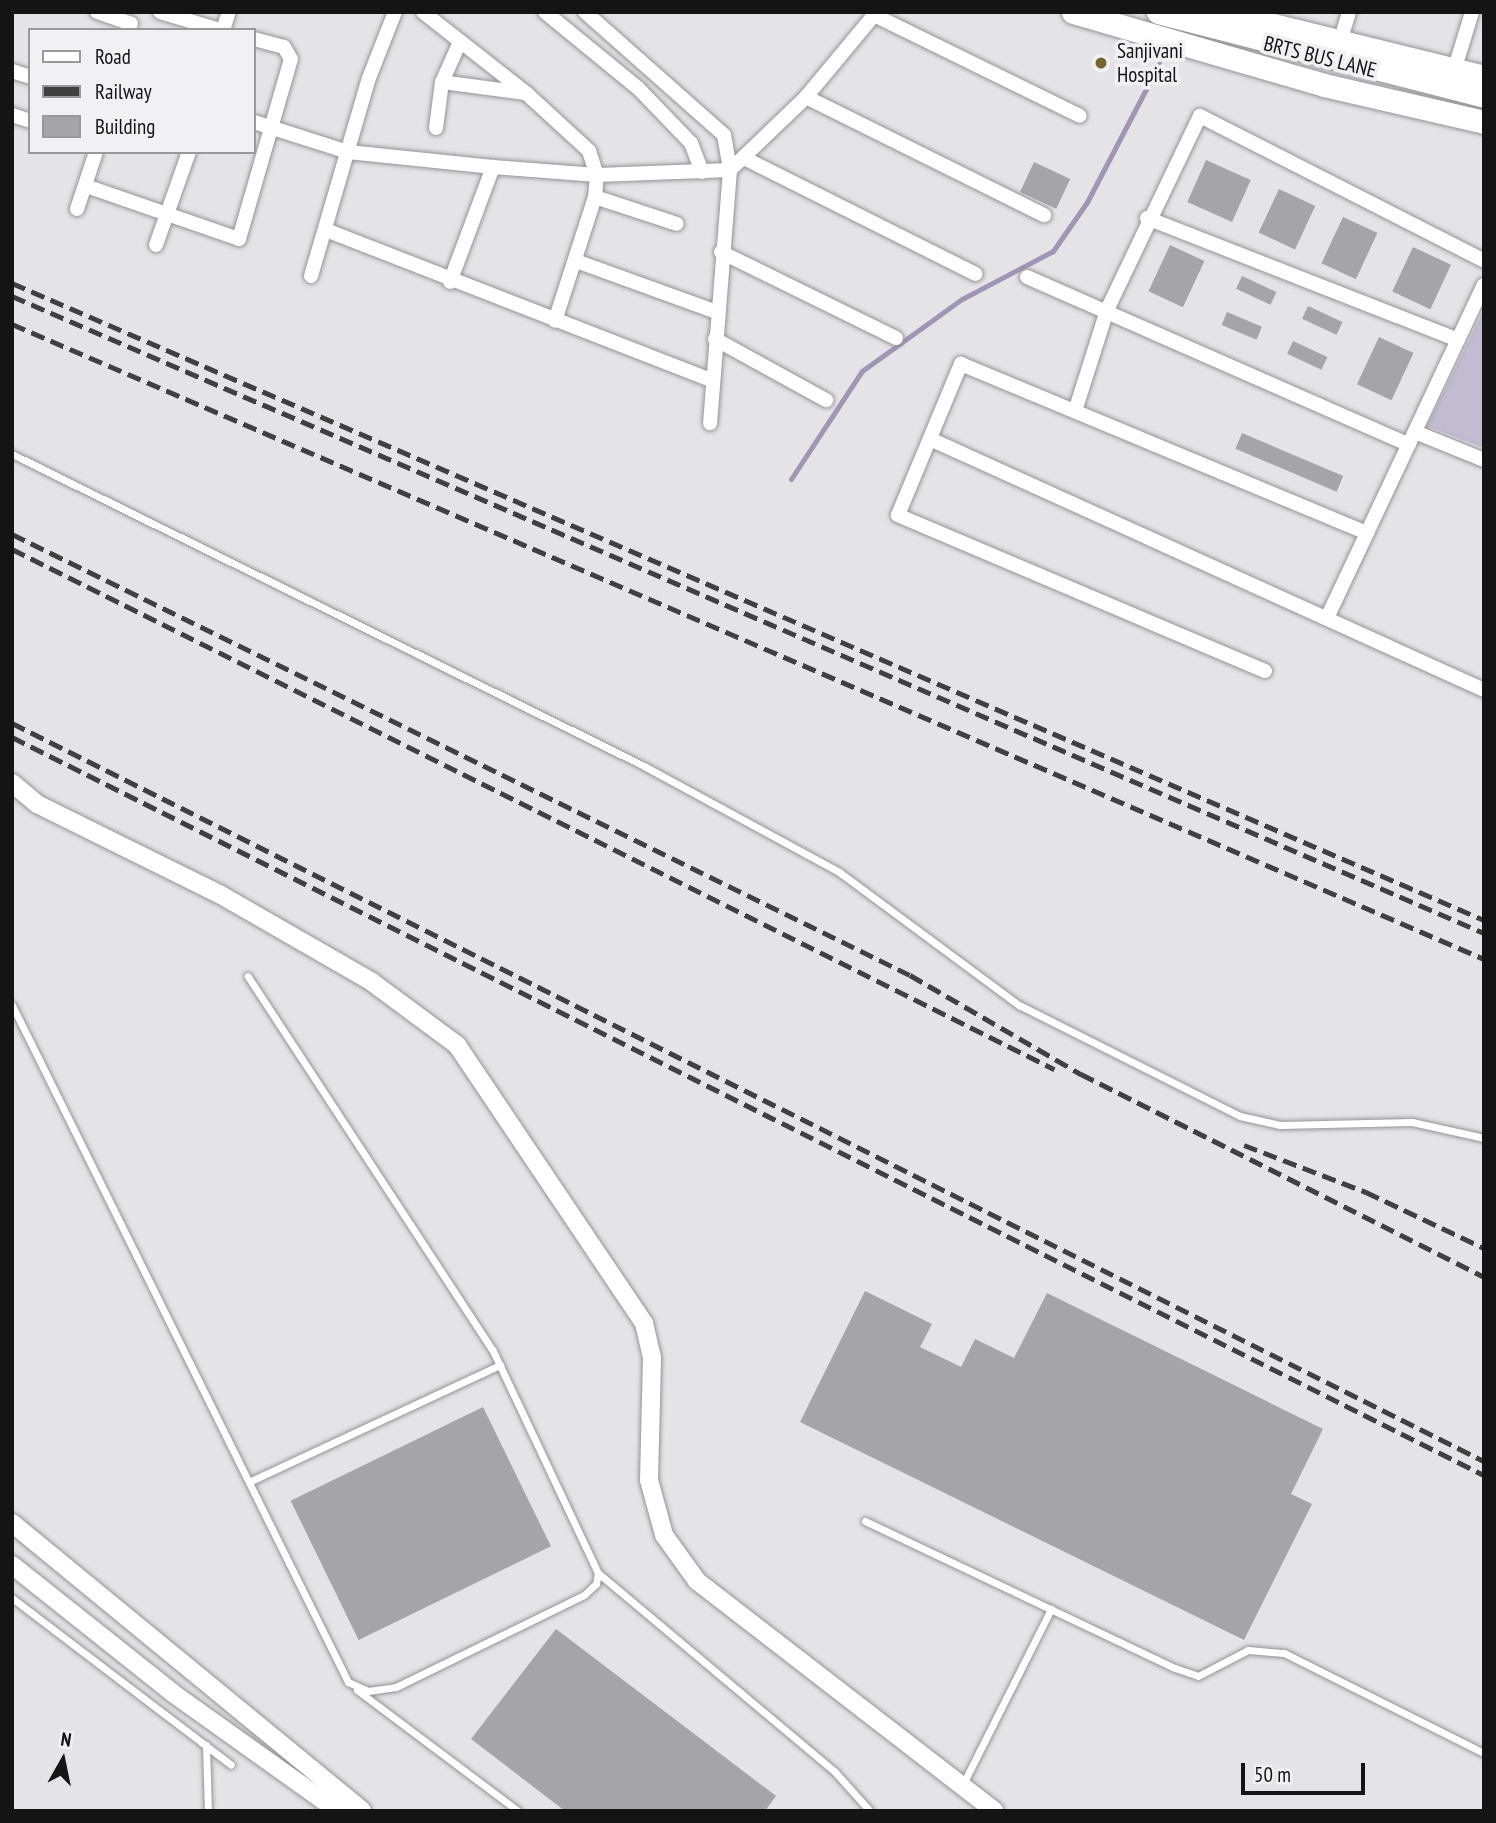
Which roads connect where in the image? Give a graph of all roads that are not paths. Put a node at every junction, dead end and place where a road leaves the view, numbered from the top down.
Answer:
1 (97, 12) edge
2 (160, 12) edge
3 (229, 12) edge
4 (395, 12) edge
5 (423, 12) edge
6 (545, 12) edge
7 (585, 12) edge
8 (1073, 12) edge
9 (1158, 12) edge
10 (1220, 12) edge
11 (1349, 12) edge
12 (1472, 12) edge
13 (875, 14) edge
14 (132, 22) edge
15 (214, 28) edge
16 (222, 28) edge
17 (256, 40) edge
18 (460, 42) junction
19 (1339, 46) junction
20 (1454, 71) junction
21 (1484, 77) edge
22 (442, 82) junction
23 (526, 93) junction
24 (1484, 96) edge
25 (806, 97) junction
26 (1080, 116) dead end
27 (1484, 122) edge
28 (256, 123) edge
29 (271, 127) junction
30 (436, 128) dead end
31 (348, 152) junction
32 (95, 154) edge
33 (188, 154) edge
34 (744, 158) junction
35 (493, 167) junction
36 (715, 171) junction
37 (597, 175) junction
38 (86, 186) junction
39 (596, 197) junction
40 (77, 208) dead end
41 (167, 215) junction
42 (1044, 215) dead end
43 (1147, 218) junction
44 (677, 224) dead end
45 (326, 230) junction
46 (156, 244) dead end
47 (721, 251) junction
48 (576, 261) junction
49 (1484, 261) edge
50 (976, 274) dead end
51 (311, 276) dead end
52 (1027, 277) dead end
53 (450, 282) junction
54 (1484, 285) edge
55 (712, 310) junction
56 (1107, 310) junction
57 (555, 321) junction
58 (896, 338) dead end
59 (715, 339) junction
60 (1458, 340) junction
61 (706, 378) junction
62 (826, 400) dead end
63 (1076, 408) junction
64 (710, 423) dead end
65 (930, 439) junction
66 (1412, 439) junction
67 (12, 454) edge
68 (1484, 460) edge
69 (1367, 533) junction
70 (1327, 618) junction
71 (1265, 671) dead end
72 (1484, 690) edge
73 (12, 783) edge
74 (248, 976) dead end
75 (12, 1006) edge
76 (1484, 1138) edge
77 (500, 1365) junction
78 (251, 1481) junction
79 (865, 1521) dead end
80 (12, 1523) edge
81 (12, 1564) edge
82 (598, 1573) junction
83 (12, 1598) edge
84 (1051, 1609) junction
85 (353, 1688) junction
86 (206, 1745) junction
87 (1484, 1753) edge
88 (231, 1765) dead end
89 (964, 1782) junction
90 (208, 1811) edge
91 (338, 1811) edge
92 (362, 1811) edge
93 (518, 1811) edge
94 (870, 1811) edge
95 (995, 1811) edge

1 - 14 street
2 - 15 street
3 - 16 street
4 - 31 street
5 - 18 street
6 - 36 street
7 - 36 street
8 - 27 main road
9 - 24 main road, BRTS BUS LANE
10 - 19 main road
11 - 19 street
12 - 20 street
13 - 25 street
13 - 26 street
17 - 29 street
18 - 22 street
18 - 23 street
19 - 20 main road
20 - 21 main road
22 - 23 street
22 - 30 street
23 - 37 street
25 - 34 street
25 - 42 street
28 - 29 street
29 - 31 street
29 - 41 street
31 - 35 street
31 - 45 street
32 - 38 street
33 - 41 street
34 - 36 street
34 - 50 street
35 - 37 street
35 - 53 street
36 - 37 street
36 - 47 street
37 - 39 street
38 - 40 street
38 - 41 street
39 - 44 street
39 - 48 street
41 - 46 street
43 - 49 street
43 - 56 street
43 - 60 street
45 - 51 street
45 - 53 street
47 - 55 street
47 - 58 street
48 - 55 street
48 - 57 street
52 - 56 street
53 - 57 street
54 - 60 street
55 - 59 street
56 - 63 street
56 - 66 street
57 - 61 street
59 - 61 street
59 - 62 street
60 - 66 street
61 - 64 street
63 - 65 street
63 - 69 street
65 - 70 street
65 - 71 street
66 - 68 street
66 - 69 street
67 - 76 lane
69 - 70 street
70 - 72 street
73 - 89 street
74 - 77 lane
75 - 78 lane
77 - 78 lane
77 - 82 lane
78 - 85 lane
79 - 84 lane
80 - 92 street
81 - 91 street
82 - 85 lane
82 - 94 lane
83 - 86 lane
84 - 87 lane
84 - 89 lane
85 - 93 lane
86 - 88 lane
86 - 90 lane
89 - 95 street

